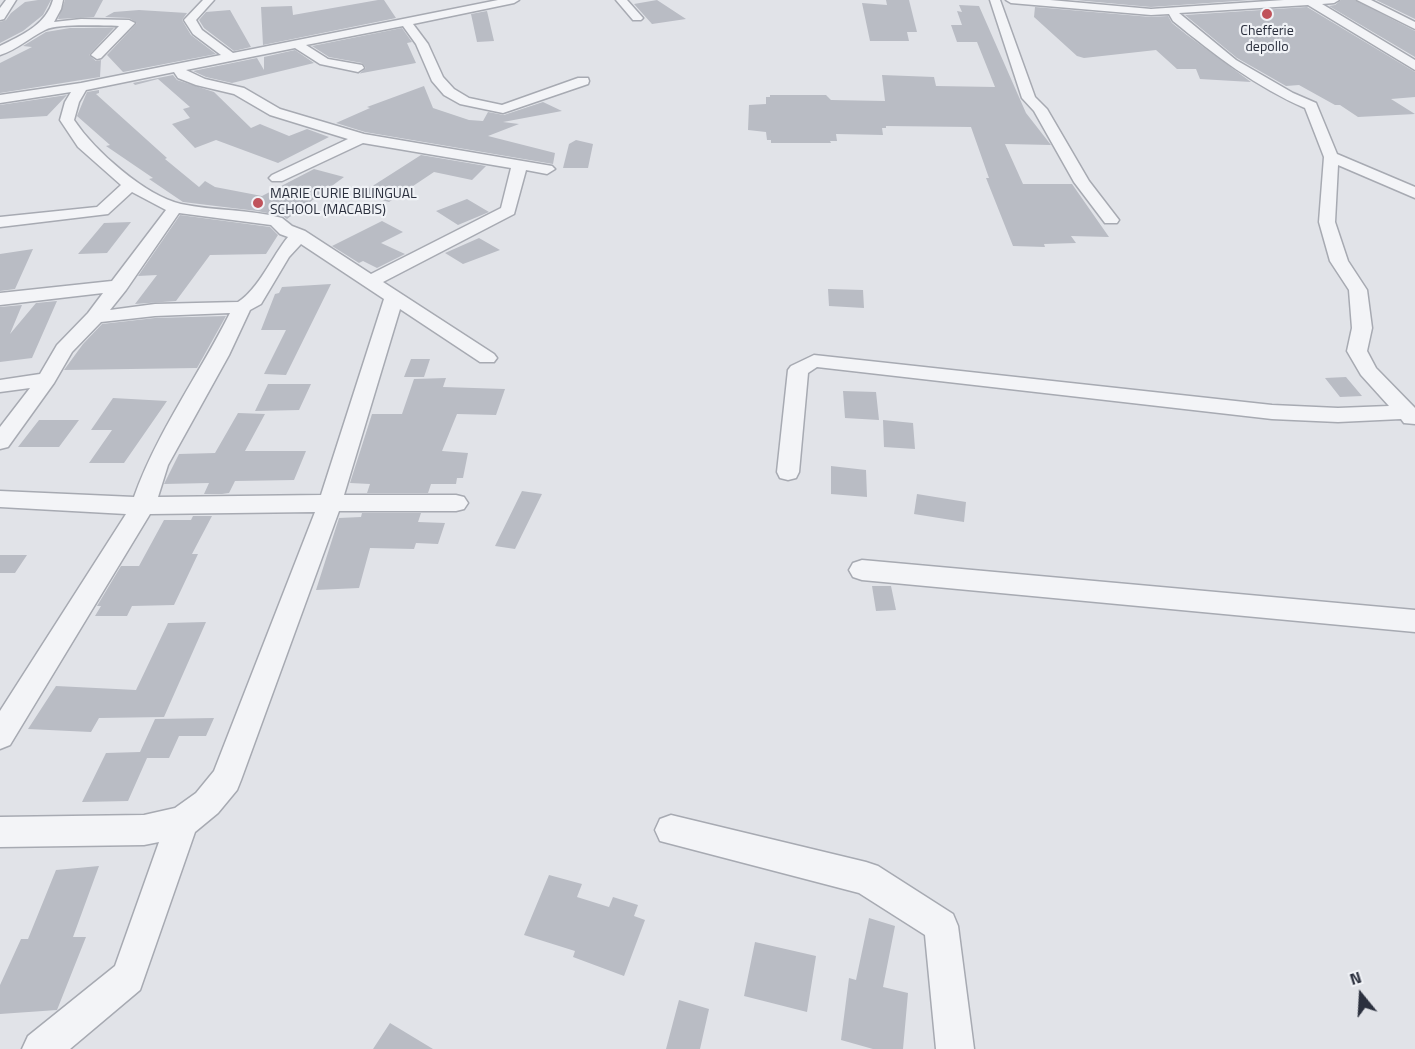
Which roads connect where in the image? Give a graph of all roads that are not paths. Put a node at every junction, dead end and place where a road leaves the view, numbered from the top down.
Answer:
1 (11, 0) edge
2 (58, 0) edge
3 (209, 0) edge
4 (508, 0) edge
5 (514, 0) edge
6 (621, 0) edge
7 (995, 0) edge
8 (1011, 0) edge
9 (1186, 0) edge
10 (1334, 0) edge
11 (1362, 0) edge
12 (1311, 2) junction
13 (422, 5) dead end
14 (1201, 10) junction
15 (1173, 12) junction
16 (438, 15) junction
17 (0, 17) edge
18 (637, 18) dead end
19 (405, 21) junction
20 (44, 26) junction
21 (1415, 26) edge
22 (296, 42) junction
23 (0, 51) edge
24 (97, 55) dead end
25 (230, 56) junction
26 (1415, 66) edge
27 (177, 67) junction
28 (358, 68) dead end
29 (583, 81) dead end
30 (81, 87) junction
31 (0, 99) edge
32 (361, 138) junction
33 (1331, 157) junction
34 (520, 164) junction
35 (547, 169) dead end
36 (278, 178) dead end
37 (130, 185) junction
38 (1415, 193) edge
39 (175, 208) junction
40 (1111, 220) dead end
41 (0, 222) edge
42 (299, 235) junction
43 (371, 281) junction
44 (120, 286) junction
45 (394, 297) junction
46 (0, 299) edge
47 (242, 307) junction
48 (95, 317) junction
49 (488, 358) dead end
50 (47, 379) junction
51 (0, 386) edge
52 (1411, 417) edge
53 (0, 442) edge
54 (788, 472) dead end
55 (0, 499) edge
56 (330, 503) junction
57 (456, 503) dead end
58 (143, 506) junction
59 (862, 570) dead end
60 (1415, 621) edge
61 (0, 736) edge
62 (182, 822) junction
63 (671, 830) dead end
64 (0, 832) edge
65 (41, 1049) edge
66 (955, 1049) edge

1 - 17 street
2 - 20 street
3 - 25 street
4 - 5 street
4 - 16 street
6 - 18 street
7 - 40 street
8 - 15 street
9 - 14 street
10 - 12 street
11 - 21 street
12 - 14 street
12 - 26 street
13 - 16 street
14 - 15 street
15 - 33 street
16 - 19 street
19 - 22 street
19 - 29 street
20 - 23 street
20 - 24 street
22 - 25 street
22 - 28 street
25 - 27 street
27 - 30 street
27 - 32 street
30 - 31 street
30 - 37 street
32 - 34 street
32 - 36 street
33 - 38 street
33 - 52 street
34 - 35 street
34 - 43 street
37 - 39 street
37 - 41 street
39 - 42 street
39 - 44 street
42 - 43 street
42 - 47 street
43 - 45 street
44 - 46 street
44 - 48 street
45 - 49 street
45 - 56 street
47 - 48 street
47 - 58 street
48 - 50 street
50 - 51 street
50 - 53 street
52 - 54 street
55 - 58 street
56 - 57 street
56 - 58 street
56 - 62 street
58 - 61 street
59 - 60 street
62 - 64 street
62 - 65 street
63 - 66 street

